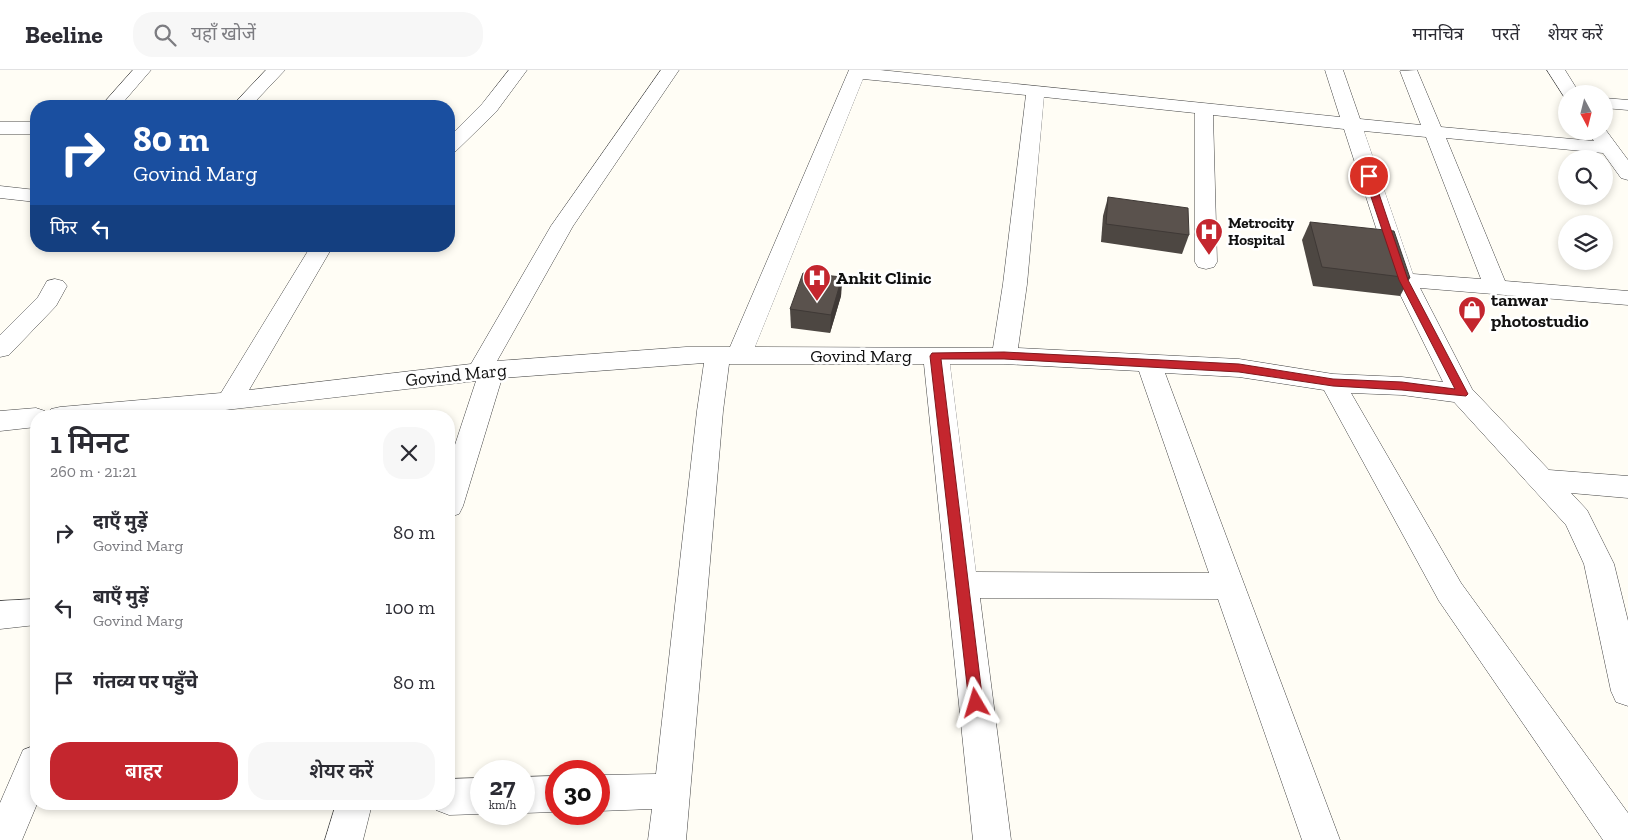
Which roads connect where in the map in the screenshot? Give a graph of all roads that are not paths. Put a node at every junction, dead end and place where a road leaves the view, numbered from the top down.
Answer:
1 (142, 70) edge
2 (276, 70) edge
3 (518, 70) edge
4 (670, 70) edge
5 (1334, 70) edge
6 (1556, 70) edge
7 (858, 71) edge
8 (1409, 71) dead end
9 (1565, 85) edge
10 (1036, 91) junction
11 (115, 100) edge
12 (247, 100) edge
13 (1613, 104) edge
14 (1628, 105) edge
15 (1204, 108) junction
16 (1352, 124) junction
17 (0, 128) edge
18 (30, 128) edge
19 (1432, 131) junction
20 (1603, 140) edge
21 (455, 141) edge
22 (1609, 148) junction
23 (1628, 174) edge
24 (0, 192) edge
25 (30, 195) edge
26 (318, 252) edge
27 (1206, 262) dead end
28 (1404, 280) junction
29 (55, 286) dead end
30 (1496, 287) junction
31 (1628, 298) edge
32 (0, 350) edge
33 (728, 355) junction
34 (936, 356) junction
35 (1004, 356) junction
36 (1149, 364) junction
37 (486, 371) junction
38 (1333, 383) junction
39 (1462, 394) junction
40 (229, 401) junction
41 (198, 410) edge
42 (30, 418) edge
43 (0, 421) edge
44 (1543, 480) junction
45 (455, 484) edge
46 (1628, 487) edge
47 (963, 585) junction
48 (1229, 586) junction
49 (30, 612) edge
50 (0, 615) edge
51 (1628, 691) edge
52 (30, 776) edge
53 (672, 791) junction
54 (610, 793) edge
55 (470, 796) edge
56 (455, 797) edge
57 (352, 810) edge
58 (3, 840) edge
59 (344, 840) edge
60 (667, 840) edge
61 (992, 840) edge
62 (1321, 840) edge
63 (1625, 840) edge

1 - 11 street
2 - 12 street
3 - 21 street
4 - 37 street
5 - 16 street
6 - 9 street
7 - 10 street
7 - 33 street
8 - 19 street
10 - 15 street
10 - 35 street
13 - 14 street
15 - 16 street
15 - 27 street
16 - 19 street
16 - 28 street
17 - 18 street
19 - 22 street
19 - 30 street
20 - 22 street
22 - 23 street
24 - 25 street
26 - 40 street
28 - 30 street
28 - 39 street
29 - 32 street
30 - 31 street
33 - 34 street, Govind Marg
33 - 37 street, Govind Marg
33 - 53 street
34 - 35 street, Govind Marg
34 - 47 street
35 - 36 street, Govind Marg
36 - 38 street, Govind Marg
36 - 48 street
37 - 40 street, Govind Marg
37 - 45 street
38 - 39 street, Govind Marg
38 - 63 street
39 - 44 street
40 - 41 street, Govind Marg
42 - 43 street
44 - 46 street
44 - 51 street
47 - 48 street
47 - 61 street
48 - 62 street
49 - 50 street
52 - 58 street
53 - 54 street
53 - 60 street
55 - 56 street
57 - 59 street

